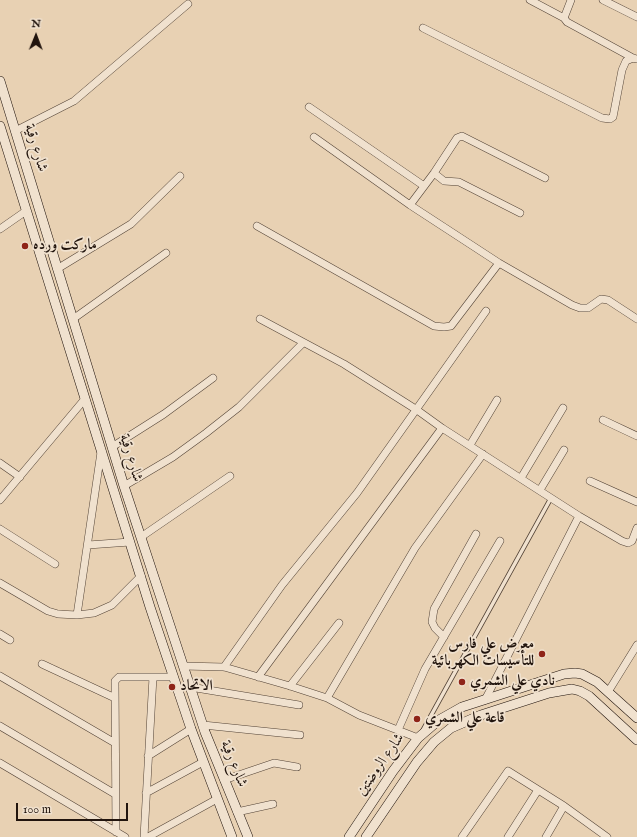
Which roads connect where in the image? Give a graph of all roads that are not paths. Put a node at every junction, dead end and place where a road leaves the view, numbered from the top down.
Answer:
1 (530, 0) edge
2 (570, 0) edge
3 (603, 0) edge
4 (188, 4) dead end
5 (637, 17) edge
6 (564, 18) junction
7 (423, 28) dead end
8 (635, 59) edge
9 (0, 81) edge
10 (309, 107) dead end
11 (0, 126) edge
12 (15, 131) junction
13 (314, 138) dead end
14 (434, 173) junction
15 (180, 176) dead end
16 (545, 178) dead end
17 (424, 186) junction
18 (410, 205) junction
19 (26, 211) junction
20 (520, 213) dead end
21 (258, 226) dead end
22 (0, 229) edge
23 (166, 254) dead end
24 (499, 263) junction
25 (57, 269) junction
26 (486, 311) dead end
27 (73, 319) junction
28 (260, 319) dead end
29 (637, 319) edge
30 (303, 343) junction
31 (213, 378) dead end
32 (84, 400) junction
33 (497, 400) dead end
34 (563, 408) dead end
35 (417, 410) junction
36 (603, 420) dead end
37 (442, 428) junction
38 (637, 436) edge
39 (470, 446) junction
40 (112, 448) junction
41 (564, 450) dead end
42 (101, 452) junction
43 (483, 454) junction
44 (0, 463) edge
45 (230, 476) dead end
46 (20, 477) junction
47 (521, 478) junction
48 (590, 481) dead end
49 (124, 486) junction
50 (540, 490) junction
51 (551, 498) junction
52 (0, 500) edge
53 (637, 502) edge
54 (579, 516) junction
55 (637, 528) edge
56 (0, 530) edge
57 (476, 534) dead end
58 (141, 537) junction
59 (500, 541) dead end
60 (130, 542) junction
61 (88, 545) junction
62 (55, 564) dead end
63 (153, 572) junction
64 (141, 576) junction
65 (0, 583) edge
66 (163, 603) junction
67 (150, 607) junction
68 (77, 615) junction
69 (339, 623) dead end
70 (0, 634) edge
71 (444, 638) junction
72 (10, 640) dead end
73 (637, 645) edge
74 (42, 664) dead end
75 (183, 666) junction
76 (224, 667) junction
77 (0, 676) edge
78 (258, 676) junction
79 (153, 677) junction
80 (174, 677) junction
81 (290, 686) junction
82 (190, 687) junction
83 (608, 692) junction
84 (115, 698) junction
85 (327, 698) junction
86 (485, 700) junction
87 (299, 704) dead end
88 (637, 718) edge
89 (203, 725) junction
90 (0, 726) edge
91 (191, 729) junction
92 (398, 730) junction
93 (300, 735) dead end
94 (418, 738) junction
95 (637, 740) edge
96 (115, 743) junction
97 (148, 756) junction
98 (203, 762) junction
99 (0, 763) edge
100 (297, 767) dead end
101 (224, 780) junction
102 (538, 790) junction
103 (146, 793) junction
104 (115, 794) junction
105 (217, 799) junction
106 (273, 804) dead end
107 (564, 806) junction
108 (237, 812) junction
109 (116, 832) junction
110 (604, 836) edge
111 (125, 837) edge
112 (144, 837) edge
113 (148, 837) edge
114 (232, 837) edge
115 (248, 837) edge
116 (349, 837) edge
117 (366, 837) edge
118 (462, 837) edge
119 (508, 837) edge
120 (546, 837) edge

1 - 6 street
2 - 6 street
3 - 5 street
4 - 12 street
6 - 8 street
7 - 8 street
9 - 12 street, شارع رقية
10 - 17 street
11 - 19 street, شارع رقية
12 - 25 street, شارع رقية
13 - 18 street
14 - 16 street
14 - 17 street
14 - 20 street
15 - 25 street
17 - 18 street
18 - 24 street
19 - 22 street
19 - 32 street, شارع رقية
21 - 24 street
23 - 27 street
24 - 29 street
25 - 27 street, شارع رقية
26 - 35 street
27 - 40 street, شارع رقية
28 - 30 street
30 - 35 street
30 - 49 street
31 - 40 street
32 - 42 street, شارع رقية
32 - 46 street
33 - 39 street
34 - 47 street
35 - 37 street
35 - 76 street
36 - 38 street
37 - 39 street
37 - 78 street
39 - 43 street
40 - 49 street, شارع رقية
41 - 50 street
42 - 60 street, شارع رقية
42 - 61 street
43 - 47 street
43 - 85 street
44 - 46 street
45 - 58 street
46 - 52 street
47 - 50 street
48 - 53 street
49 - 58 street, شارع رقية
50 - 51 street
51 - 54 street
51 - 94 lane
54 - 55 street
54 - 86 street
56 - 62 street
57 - 71 street
58 - 63 street, شارع رقية
59 - 71 street
60 - 61 street
60 - 64 street, شارع رقية
61 - 68 street
63 - 64 street
63 - 66 street, شارع رقية
64 - 67 street, شارع رقية
64 - 68 street
65 - 68 street
66 - 67 street
66 - 75 street, شارع رقية
67 - 80 street, شارع رقية
69 - 81 street
70 - 72 street
71 - 92 street
73 - 83 street
74 - 84 street
75 - 76 street
75 - 82 street, شارع رقية
76 - 78 street
77 - 96 street
78 - 81 street
79 - 80 street
79 - 84 street
79 - 97 street
80 - 91 street, شارع رقية
81 - 85 street
82 - 87 street
82 - 89 street, شارع رقية
83 - 86 street, شارع الروضتين
83 - 88 street, شارع الروضتين
84 - 96 street
85 - 92 street
86 - 94 street, شارع الروضتين
89 - 93 street
89 - 101 street, شارع رقية
90 - 104 street
91 - 97 street
91 - 98 street, شارع رقية
92 - 94 street
94 - 116 street, شارع الروضتين
95 - 117 street, شارع الروضتين
96 - 104 street
97 - 103 street
98 - 103 street
98 - 105 street, شارع رقية
99 - 109 street
100 - 101 street
101 - 108 street, شارع رقية
102 - 107 street
102 - 118 street
102 - 119 street
103 - 112 street
104 - 109 street
105 - 113 street
105 - 114 street, شارع رقية
106 - 108 street
107 - 110 street
107 - 120 street
108 - 115 street, شارع رقية
109 - 111 street

